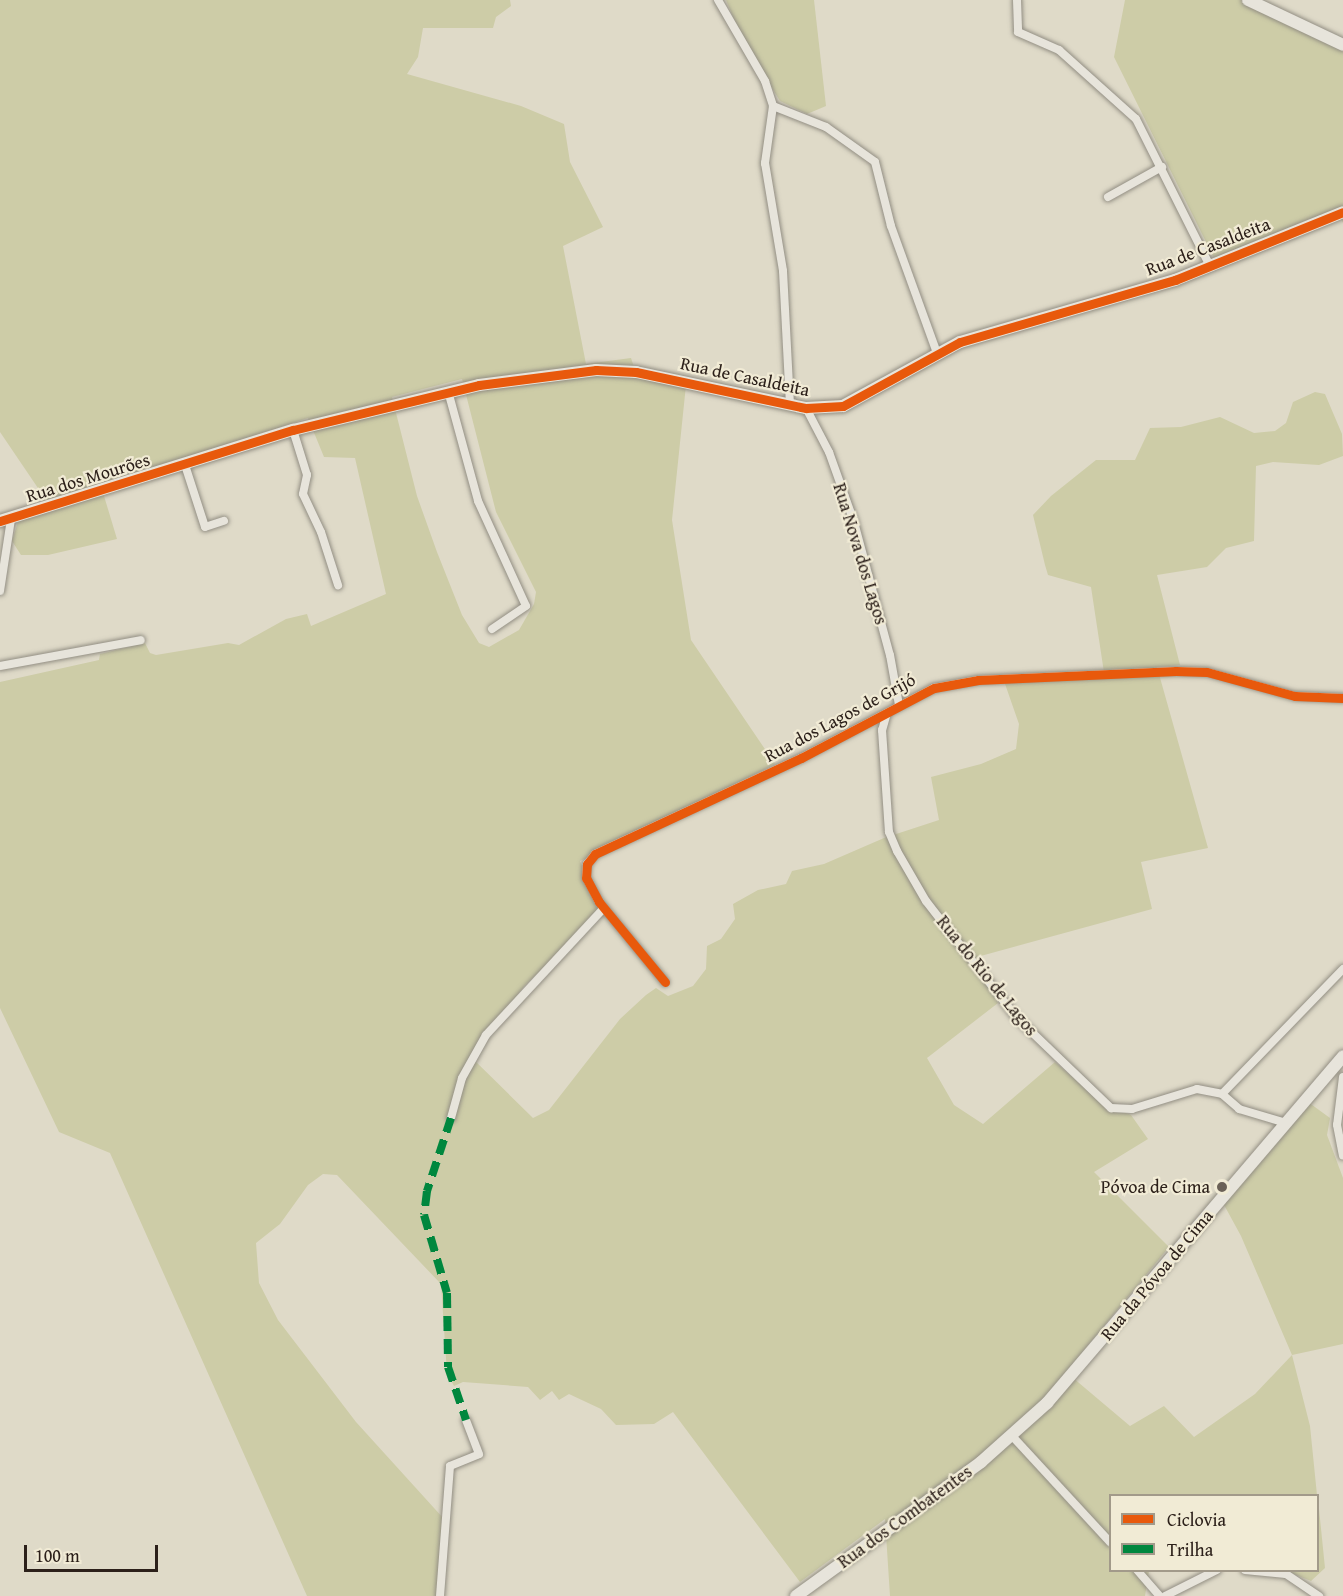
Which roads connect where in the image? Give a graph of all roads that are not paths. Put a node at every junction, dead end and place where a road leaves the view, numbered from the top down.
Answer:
1 (718, 0) edge
2 (1017, 0) edge
3 (1248, 0) edge
4 (1343, 45) edge
5 (773, 106) junction
6 (1162, 166) junction
7 (1108, 197) dead end
8 (1343, 212) edge
9 (1210, 266) junction
10 (937, 353) junction
11 (448, 391) junction
12 (790, 403) junction
13 (806, 408) junction
14 (292, 430) junction
15 (185, 465) junction
16 (6, 520) edge
17 (224, 521) dead end
18 (338, 585) dead end
19 (0, 591) edge
20 (492, 629) dead end
21 (141, 640) dead end
22 (0, 666) edge
23 (1343, 698) edge
24 (899, 705) junction
25 (887, 713) junction
26 (604, 908) junction
27 (1343, 969) edge
28 (665, 982) dead end
29 (1343, 1056) edge
30 (1343, 1077) edge
31 (1222, 1094) junction
32 (451, 1118) dead end
33 (1283, 1122) junction
34 (1343, 1155) edge
35 (466, 1420) dead end
36 (1012, 1437) junction
37 (1109, 1541) edge
38 (1139, 1572) edge
39 (1213, 1572) edge
40 (1266, 1572) edge
41 (440, 1596) edge
42 (796, 1596) edge
43 (1162, 1596) edge
44 (1319, 1596) edge

1 - 5 street
2 - 6 street
3 - 4 street
5 - 10 street
5 - 12 street
6 - 7 street
6 - 9 street
8 - 9 street, Rua de Casaldeita
9 - 10 street, Rua de Casaldeita
10 - 13 street, Rua de Casaldeita
11 - 12 street, Rua de Casaldeita
11 - 14 street, Rua de Casaldeita
11 - 20 street
12 - 13 street, Rua de Casaldeita
13 - 24 street, Rua Nova dos Lagos
14 - 15 street, Rua de Casaldeita
14 - 18 street
15 - 16 street, Rua dos Mourões
15 - 17 street
16 - 19 street
21 - 22 street
23 - 24 street, Rua dos Lagos de Grijó
24 - 25 street, Rua dos Lagos de Grijó
25 - 26 street, Rua dos Lagos de Grijó
25 - 31 street, Rua do Rio de Lagos
26 - 28 street, Rua dos Lagos de Grijó
26 - 32 street
27 - 31 street
29 - 33 street, Rua da Póvoa de Cima
30 - 34 street
31 - 33 street, Rua do Rio de Lagos
33 - 36 street, Rua da Póvoa de Cima
35 - 41 street
36 - 37 street
36 - 42 street, Rua dos Combatentes
38 - 43 street
39 - 43 street
40 - 44 street

